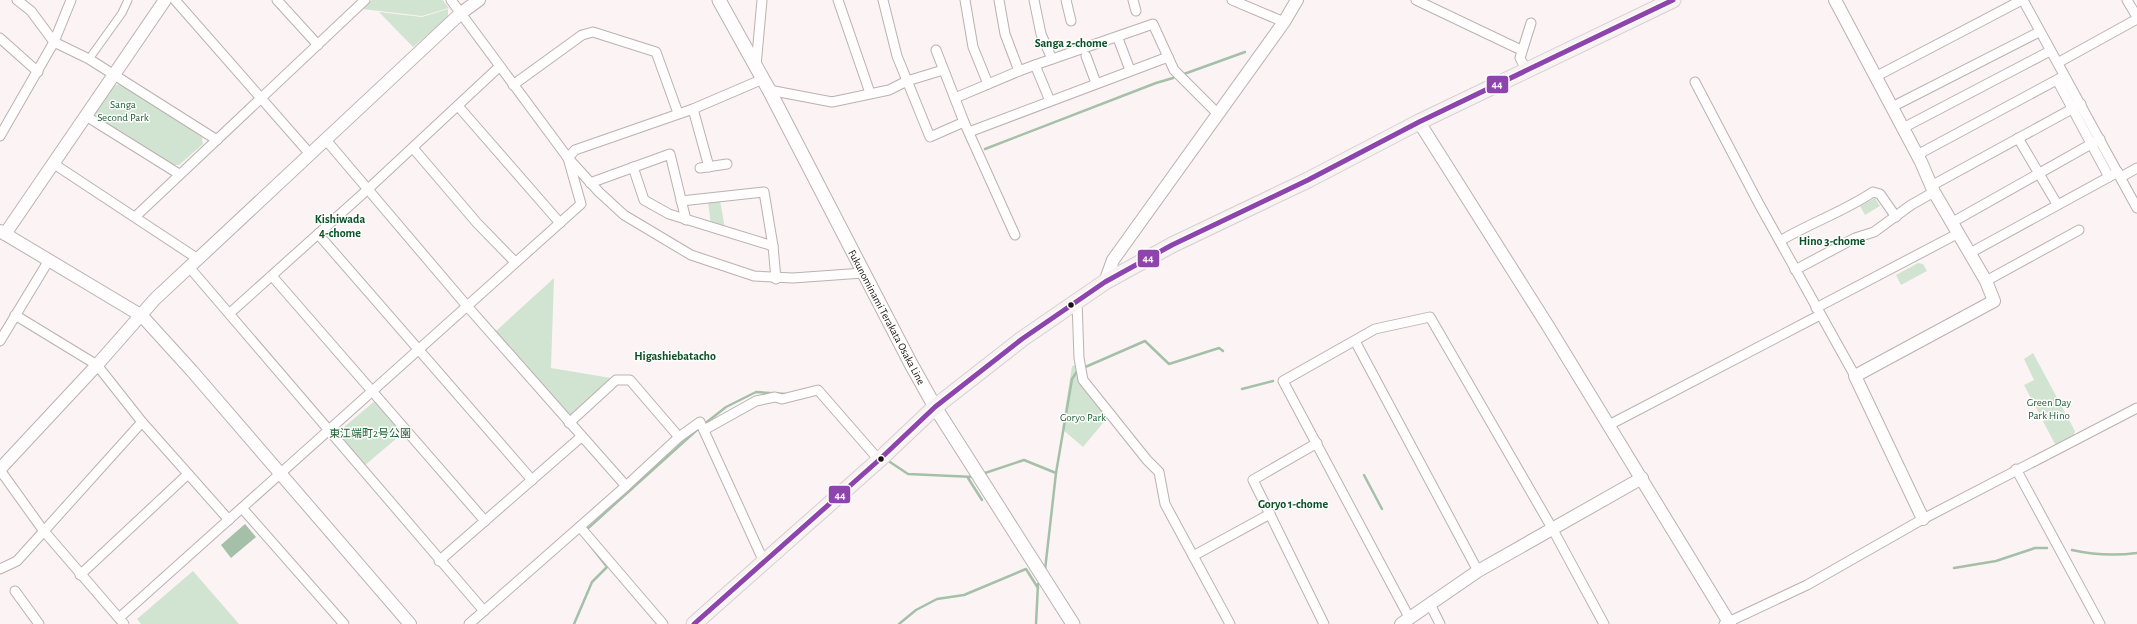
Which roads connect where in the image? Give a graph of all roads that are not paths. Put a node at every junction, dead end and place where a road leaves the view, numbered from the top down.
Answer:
1 (17, 0) edge
2 (71, 0) edge
3 (128, 0) edge
4 (165, 0) edge
5 (175, 0) edge
6 (277, 0) edge
7 (366, 0) edge
8 (451, 0) edge
9 (479, 0) edge
10 (719, 0) edge
11 (762, 0) edge
12 (838, 0) edge
13 (883, 0) edge
14 (965, 0) edge
15 (999, 0) edge
16 (1034, 0) edge
17 (1066, 0) edge
18 (1133, 0) edge
19 (1232, 0) edge
20 (1297, 0) edge
21 (1416, 0) edge
22 (1835, 0) edge
23 (2023, 0) edge
24 (2128, 0) edge
25 (1669, 1) edge
26 (1253, 4) edge
27 (1136, 11) dead end
28 (461, 13) junction
29 (2137, 18) edge
30 (1071, 21) dead end
31 (1284, 22) junction
32 (1531, 23) dead end
33 (2039, 32) junction
34 (0, 38) edge
35 (54, 42) junction
36 (1119, 42) dead end
37 (318, 45) junction
38 (936, 50) dead end
39 (1521, 50) junction
40 (2050, 51) junction
41 (1086, 56) dead end
42 (1168, 57) junction
43 (89, 59) junction
44 (1052, 59) junction
45 (2060, 61) dead end
46 (1035, 65) junction
47 (756, 66) junction
48 (500, 67) junction
49 (943, 70) junction
50 (1130, 70) junction
51 (1020, 71) junction
52 (1528, 71) junction
53 (38, 72) junction
54 (114, 74) junction
55 (1875, 77) junction
56 (2061, 78) junction
57 (907, 81) junction
58 (1695, 82) dead end
59 (1096, 83) junction
60 (988, 84) junction
61 (513, 85) junction
62 (766, 85) junction
63 (870, 93) junction
64 (262, 97) junction
65 (955, 98) junction
66 (1050, 101) junction
67 (458, 106) junction
68 (1892, 106) junction
69 (2077, 106) junction
70 (693, 109) junction
71 (678, 113) junction
72 (1218, 114) junction
73 (86, 116) junction
74 (964, 122) junction
75 (1419, 122) junction
76 (1903, 128) junction
77 (969, 132) junction
78 (0, 136) edge
79 (2018, 138) junction
80 (2100, 139) junction
81 (216, 140) junction
82 (326, 140) junction
83 (2091, 144) junction
84 (413, 148) junction
85 (310, 154) junction
86 (1916, 154) junction
87 (568, 158) junction
88 (54, 164) junction
89 (726, 164) dead end
90 (633, 167) junction
91 (2137, 168) edge
92 (2039, 173) junction
93 (179, 174) junction
94 (2119, 174) junction
95 (2110, 177) junction
96 (590, 183) junction
97 (1933, 189) junction
98 (368, 190) junction
99 (681, 201) junction
100 (2057, 204) junction
101 (2137, 206) edge
102 (135, 217) junction
103 (1896, 217) junction
104 (686, 220) junction
105 (560, 223) junction
106 (1954, 228) junction
107 (2079, 230) dead end
108 (2, 232) edge
109 (318, 234) junction
110 (1015, 235) dead end
111 (1780, 241) junction
112 (773, 246) junction
113 (1970, 253) junction
114 (49, 260) junction
115 (515, 262) junction
116 (194, 263) junction
117 (1796, 270) junction
118 (863, 272) junction
119 (272, 276) junction
120 (776, 279) junction
121 (1986, 281) junction
122 (1105, 282) junction
123 (1076, 301) junction
124 (467, 306) junction
125 (1818, 312) junction
126 (230, 313) junction
127 (16, 315) junction
128 (142, 316) junction
129 (0, 341) edge
130 (1355, 341) junction
131 (420, 348) junction
132 (97, 365) junction
133 (1855, 376) junction
134 (373, 390) junction
135 (935, 407) junction
136 (2137, 408) edge
137 (142, 422) junction
138 (569, 423) junction
139 (1609, 426) junction
140 (329, 429) junction
141 (704, 430) junction
142 (679, 437) junction
143 (581, 438) junction
144 (1317, 444) junction
145 (879, 460) junction
146 (2016, 469) junction
147 (0, 470) edge
148 (188, 474) junction
149 (281, 474) junction
150 (1642, 478) junction
151 (532, 480) junction
152 (626, 486) junction
153 (242, 508) junction
154 (1270, 514) junction
155 (1923, 519) junction
156 (229, 520) junction
157 (485, 521) junction
158 (580, 527) junction
159 (1552, 528) junction
160 (43, 530) junction
161 (1193, 556) junction
162 (439, 561) junction
163 (764, 562) junction
164 (0, 569) edge
165 (1478, 571) junction
166 (80, 575) junction
167 (15, 591) dead end
168 (1430, 604) junction
169 (484, 611) junction
170 (122, 621) edge
171 (1406, 621) edge
172 (1728, 623) edge
173 (39, 624) edge
174 (344, 624) edge
175 (410, 624) edge
176 (469, 624) edge
177 (663, 624) edge
178 (694, 624) edge
179 (1073, 624) edge
180 (1230, 624) edge
181 (1324, 624) edge
182 (1440, 624) edge
183 (1604, 624) edge
184 (2100, 624) edge

1 - 35 street
2 - 35 street
3 - 43 street
4 - 54 street
5 - 64 street
6 - 37 street
7 - 37 street
8 - 28 street
9 - 28 street
10 - 47 main road, Fukunominami Terakata Osaka Line
11 - 47 street
12 - 63 street
13 - 57 street
14 - 60 street
15 - 51 street
16 - 44 street
17 - 30 street
18 - 27 street
19 - 26 street
20 - 31 street
21 - 39 street
22 - 55 street
23 - 33 street
23 - 55 street
24 - 29 street
25 - 52 main road
26 - 31 street
28 - 48 street
28 - 82 street
29 - 45 street
31 - 72 street
32 - 39 street
33 - 40 street
33 - 68 street
34 - 53 street
35 - 43 street
35 - 53 street
36 - 50 street
37 - 64 street
38 - 49 street
39 - 52 street
40 - 56 street
40 - 76 street
41 - 59 street
42 - 44 street
42 - 50 street
42 - 72 street
43 - 54 street
44 - 46 street
46 - 51 street
46 - 66 street
47 - 62 main road, Fukunominami Terakata Osaka Line
48 - 61 street
48 - 67 street
49 - 57 street
49 - 65 street
50 - 59 street
51 - 60 street
52 - 75 main road
53 - 78 street
54 - 73 street
54 - 81 street
55 - 68 street
56 - 69 street
56 - 86 street
57 - 63 street
57 - 74 street
58 - 111 street
59 - 66 street
60 - 65 street
61 - 71 street
61 - 87 street
62 - 63 street
62 - 70 street
62 - 118 main road, Fukunominami Terakata Osaka Line
64 - 81 street
64 - 85 street
65 - 74 street
66 - 77 street
67 - 84 street
67 - 105 street
68 - 76 street
69 - 79 street
69 - 80 street
69 - 83 street
70 - 71 street
70 - 89 street
71 - 87 street
72 - 122 street
73 - 88 street
73 - 93 street
74 - 77 street
75 - 122 main road
75 - 139 street
76 - 86 street
77 - 110 street
79 - 92 street
79 - 97 street
80 - 83 street
80 - 94 street
81 - 93 street
82 - 85 street
82 - 98 street
83 - 92 street
83 - 95 street
84 - 98 street
84 - 115 street
85 - 116 street
86 - 97 street
87 - 96 street
87 - 105 street
88 - 102 street
88 - 108 street
90 - 96 street
90 - 99 street
90 - 104 street
91 - 94 street
92 - 100 street
92 - 106 street
93 - 102 street
94 - 95 street
94 - 101 street
95 - 100 street
96 - 120 street
97 - 103 street
97 - 106 street
98 - 109 street
98 - 124 street
99 - 104 street
99 - 112 street
100 - 113 street
102 - 116 street
103 - 111 street
103 - 117 street
104 - 112 street
105 - 115 street
106 - 113 street
106 - 125 street
107 - 121 street
108 - 114 street
109 - 119 street
109 - 131 street
111 - 117 street
112 - 120 street
113 - 121 street
114 - 127 street
114 - 128 street
115 - 124 street
116 - 126 street
116 - 128 street
117 - 125 street
118 - 120 street
118 - 135 main road, Fukunominami Terakata Osaka Line
119 - 126 street
119 - 134 street
121 - 133 street
122 - 123 main road
123 - 135 main road
123 - 161 street
124 - 131 street
124 - 138 street
125 - 133 street
125 - 139 street
126 - 140 street
127 - 129 street
127 - 132 street
128 - 132 street
128 - 149 street
130 - 144 street
130 - 159 street
130 - 165 street
131 - 134 street
131 - 151 street
132 - 137 street
132 - 147 street
133 - 155 street
134 - 140 street
134 - 157 street
135 - 145 main road
135 - 179 main road, Fukunominami Terakata Osaka Line
136 - 146 street
137 - 148 street
137 - 160 street
138 - 142 street
138 - 143 street
139 - 150 street
140 - 149 street
140 - 162 street
141 - 142 street
141 - 145 street
141 - 163 street
142 - 152 street
143 - 151 street
143 - 152 street
144 - 154 street
144 - 171 street
145 - 163 main road
146 - 155 street
146 - 184 street
147 - 160 street
148 - 156 street
148 - 166 street
149 - 153 street
149 - 175 street
150 - 159 street
150 - 172 street
151 - 157 street
152 - 158 street
153 - 156 street
153 - 174 street
154 - 161 street
154 - 181 street
155 - 172 street
156 - 170 street
157 - 162 street
158 - 169 street
158 - 177 street
159 - 165 street
159 - 183 street
160 - 164 street
160 - 166 street
161 - 180 street
162 - 169 street
163 - 178 main road
165 - 168 street
166 - 170 street
167 - 173 street
168 - 171 street
168 - 182 street
169 - 176 street

